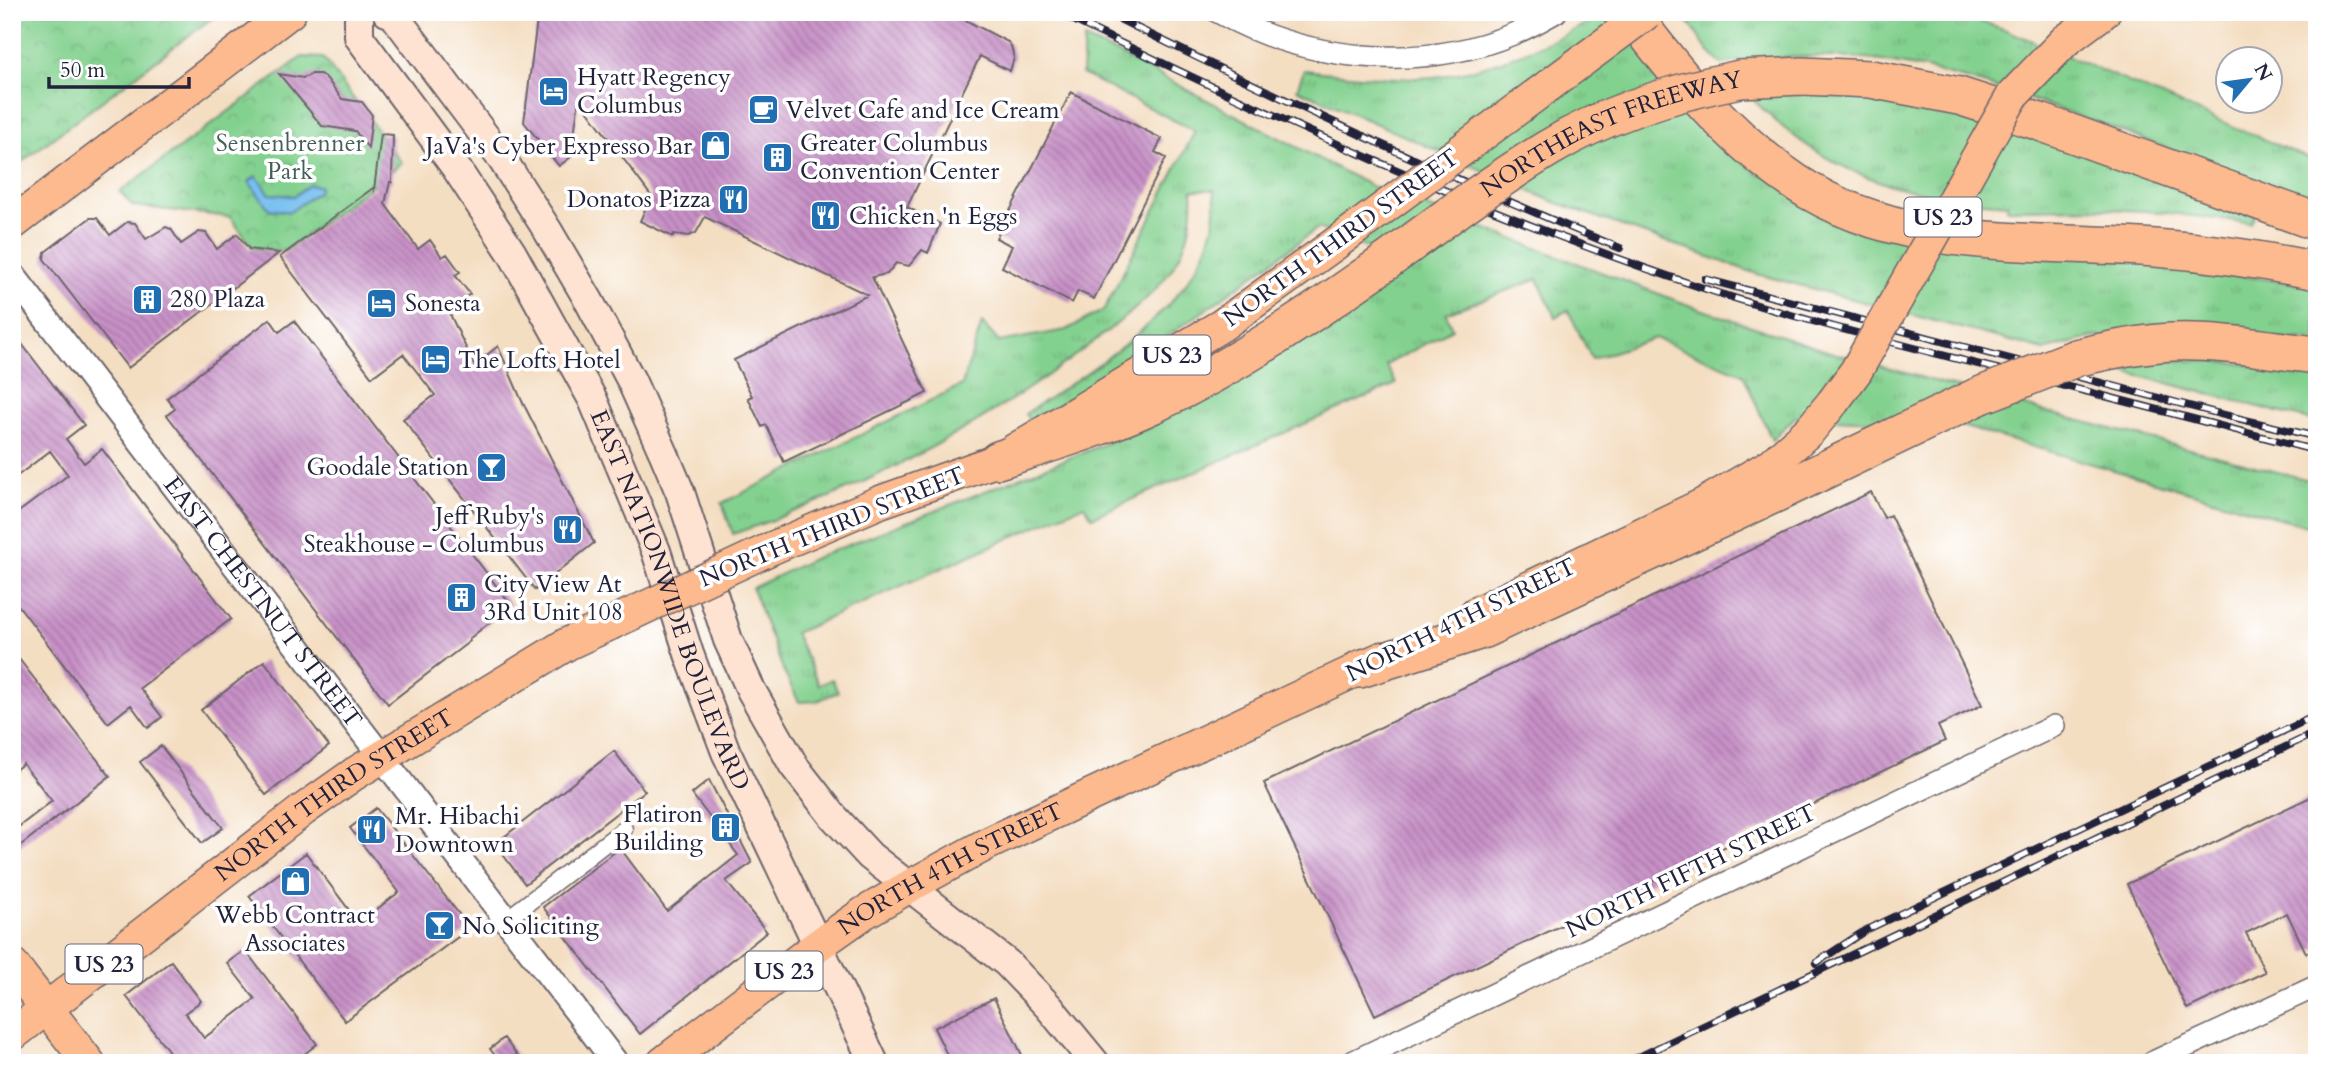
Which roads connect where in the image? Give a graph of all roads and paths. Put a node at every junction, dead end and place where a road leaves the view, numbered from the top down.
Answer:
1 (290, 12) edge
2 (359, 12) edge
3 (387, 12) edge
4 (1218, 12) edge
5 (1556, 12) edge
6 (1630, 12) edge
7 (1648, 12) edge
8 (1662, 12) edge
9 (2104, 12) edge
10 (2317, 222) edge
11 (12, 224) edge
12 (2317, 249) edge
13 (2317, 271) edge
14 (12, 274) edge
15 (2317, 355) edge
16 (998, 460) junction
17 (1360, 669) junction
18 (699, 680) junction
19 (751, 690) junction
20 (2054, 726) dead end
21 (382, 757) junction
22 (624, 829) dead end
23 (910, 886) junction
24 (507, 919) junction
25 (817, 946) junction
26 (12, 964) edge
27 (2317, 986) edge
28 (47, 1009) junction
29 (12, 1035) edge
30 (89, 1063) edge
31 (616, 1063) edge
32 (663, 1063) edge
33 (874, 1063) edge
34 (1095, 1063) edge
35 (1350, 1063) edge
36 (2151, 1063) edge

1 - 11 main road
2 - 18 main road, EAST NATIONWIDE BOULEVARD
3 - 19 main road, EAST NATIONWIDE BOULEVARD
4 - 5 street
6 - 13 highway
7 - 16 main road, NORTH THIRD STREET / US 23, bridge
8 - 12 highway
9 - 17 main road, NORTH 4TH STREET / US 23, bridge
10 - 16 highway, NORTHEAST FREEWAY, bridge
14 - 21 street, EAST CHESTNUT STREET
15 - 17 highway, bridge
16 - 21 main road, NORTH THIRD STREET / US 23, bridge
17 - 23 main road, NORTH 4TH STREET / US 23
18 - 19 main road
18 - 25 main road, EAST NATIONWIDE BOULEVARD
19 - 23 main road, EAST NATIONWIDE BOULEVARD
20 - 35 street, NORTH FIFTH STREET
21 - 24 street, EAST CHESTNUT STREET
21 - 28 main road, NORTH THIRD STREET / US 23
22 - 24 street
23 - 25 main road, NORTH 4TH STREET / US 23
23 - 34 main road, EAST NATIONWIDE BOULEVARD
24 - 31 street, EAST CHESTNUT STREET
25 - 32 main road, NORTH 4TH STREET / US 23
25 - 33 main road, EAST NATIONWIDE BOULEVARD
26 - 28 main road
27 - 36 street
28 - 29 main road, NORTH THIRD STREET / US 23
28 - 30 main road

